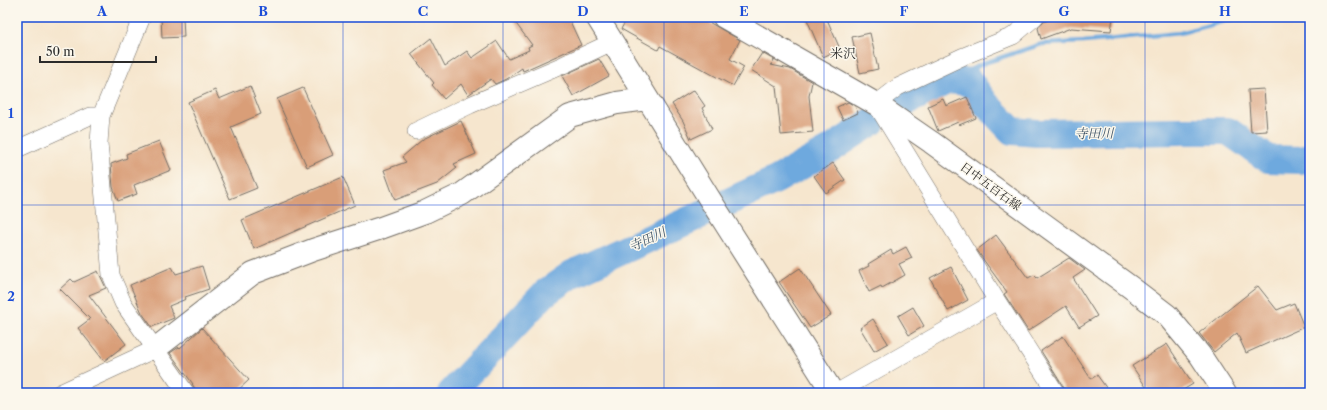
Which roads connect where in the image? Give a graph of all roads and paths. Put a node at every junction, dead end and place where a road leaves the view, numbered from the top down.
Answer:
1 (142, 17) edge
2 (597, 17) edge
3 (724, 17) edge
4 (1035, 17) edge
5 (612, 42) junction
6 (647, 99) junction
7 (876, 104) junction
8 (101, 116) junction
9 (416, 132) dead end
10 (17, 149) edge
11 (997, 301) junction
12 (156, 349) junction
13 (60, 393) edge
14 (186, 393) edge
15 (833, 393) edge
16 (836, 393) edge
17 (1056, 393) edge
18 (1225, 393) edge

1 - 8 street
2 - 5 street
3 - 7 street, 日中五百石線
4 - 7 street
5 - 6 street
5 - 9 street
6 - 12 street
6 - 15 street
7 - 11 street
7 - 18 street, 日中五百石線
8 - 10 street
8 - 12 street
11 - 16 street
11 - 17 street
12 - 13 street
12 - 14 street

